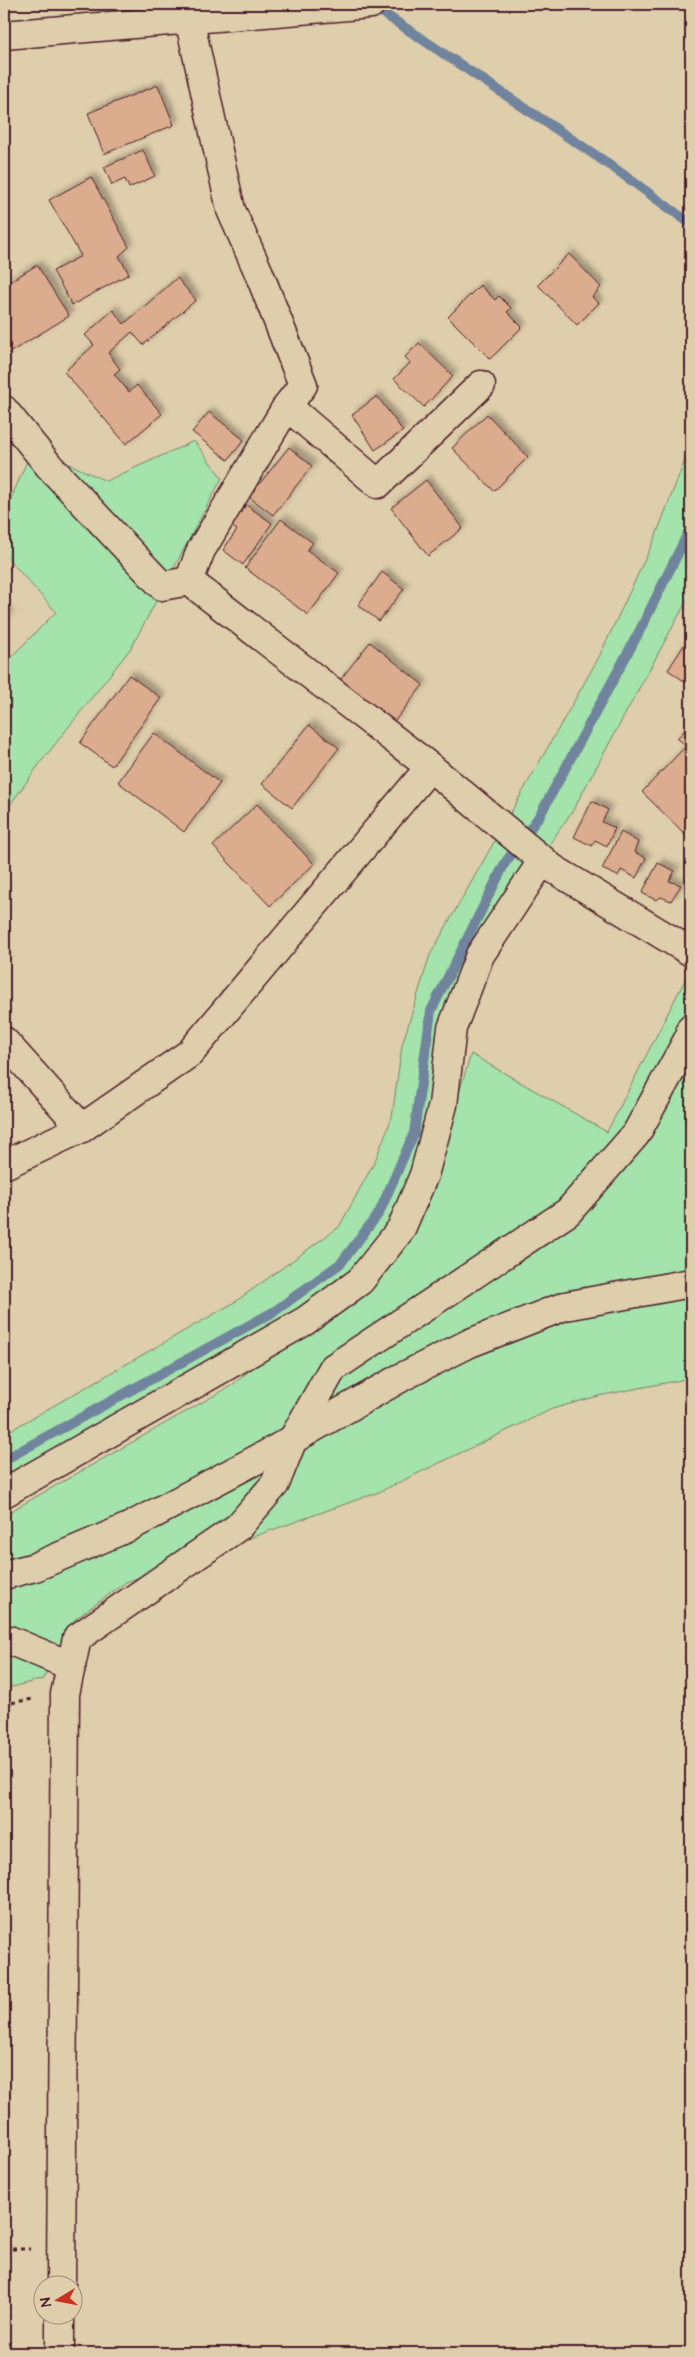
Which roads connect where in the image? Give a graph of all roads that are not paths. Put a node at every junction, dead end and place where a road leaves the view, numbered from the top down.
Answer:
1 (356, 4) edge
2 (189, 18) junction
3 (4, 35) edge
4 (481, 385) dead end
5 (287, 406) junction
6 (4, 410) edge
7 (189, 581) junction
8 (430, 767) junction
9 (543, 860) junction
10 (691, 952) edge
11 (691, 1028) edge
12 (4, 1041) edge
13 (82, 1128) junction
14 (4, 1165) edge
15 (691, 1283) edge
16 (293, 1439) junction
17 (4, 1493) edge
18 (4, 1575) edge
19 (4, 1640) edge
20 (71, 1666) junction
21 (60, 2274) edge
22 (60, 2324) edge
23 (60, 2353) edge

1 - 2 street
2 - 3 street
2 - 5 street
4 - 5 street
5 - 7 street
6 - 7 street
7 - 8 street
8 - 9 street
8 - 13 street
9 - 10 street
9 - 17 street
11 - 16 street
12 - 13 street
13 - 14 street
15 - 16 street
16 - 18 street
16 - 20 street
19 - 20 street
20 - 21 street
22 - 23 street

